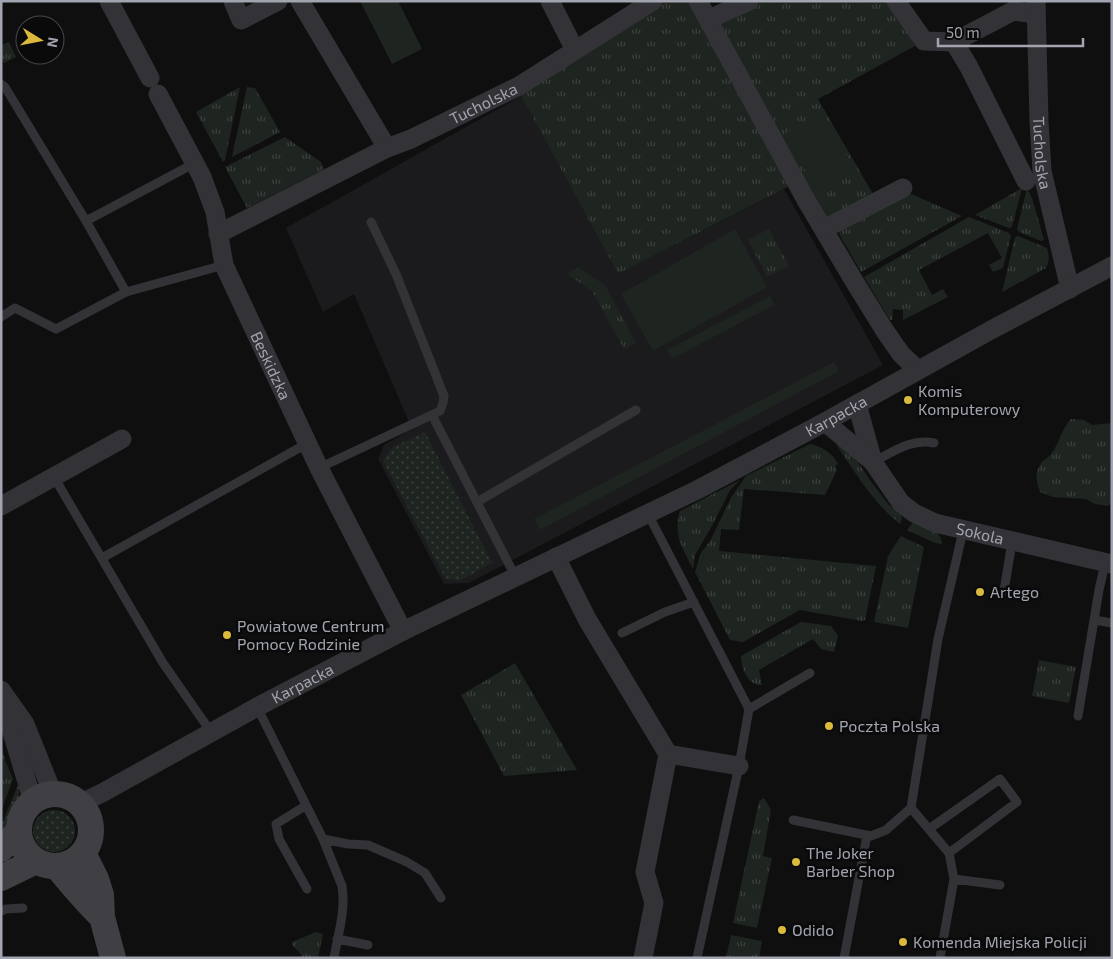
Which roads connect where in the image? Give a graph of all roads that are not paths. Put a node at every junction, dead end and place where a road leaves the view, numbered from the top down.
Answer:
1 (110, 1) edge
2 (233, 1) edge
3 (278, 1) edge
4 (300, 1) edge
5 (550, 1) edge
6 (653, 1) edge
7 (698, 1) edge
8 (749, 1) edge
9 (896, 1) edge
10 (1011, 6) edge
11 (1036, 8) edge
12 (709, 19) junction
13 (954, 42) junction
14 (575, 50) junction
15 (1, 84) edge
16 (387, 148) junction
17 (195, 163) junction
18 (1026, 181) dead end
19 (903, 188) dead end
20 (86, 221) junction
21 (371, 222) dead end
22 (824, 229) junction
23 (218, 234) junction
24 (224, 265) junction
25 (1112, 266) edge
26 (1070, 289) junction
27 (126, 292) junction
28 (1, 317) edge
29 (918, 370) junction
30 (857, 404) junction
31 (636, 410) dead end
32 (432, 414) junction
33 (825, 422) junction
34 (122, 439) dead end
35 (308, 443) junction
36 (934, 443) dead end
37 (873, 462) junction
38 (319, 468) junction
39 (54, 477) junction
40 (477, 502) junction
41 (1, 506) edge
42 (648, 514) junction
43 (963, 530) junction
44 (1012, 542) junction
45 (556, 557) junction
46 (102, 558) junction
47 (1109, 564) edge
48 (515, 576) junction
49 (1004, 591) dead end
50 (694, 602) junction
51 (1094, 620) junction
52 (1112, 623) edge
53 (403, 630) junction
54 (622, 632) dead end
55 (810, 672) dead end
56 (5, 696) edge
57 (257, 707) junction
58 (750, 709) junction
59 (1078, 716) dead end
60 (211, 732) junction
61 (668, 754) junction
62 (739, 766) junction
63 (43, 798) junction
64 (79, 804) junction
65 (305, 806) junction
66 (911, 808) junction
67 (793, 820) dead end
68 (929, 830) junction
69 (19, 831) junction
70 (867, 835) junction
71 (323, 839) junction
72 (1, 849) edge
73 (83, 853) junction
74 (950, 853) junction
75 (46, 864) junction
76 (1, 878) edge
77 (954, 878) junction
78 (1000, 885) dead end
79 (307, 889) dead end
80 (441, 898) dead end
81 (23, 908) dead end
82 (1, 911) edge
83 (102, 918) junction
84 (337, 940) junction
85 (368, 945) dead end
86 (113, 958) edge
87 (334, 958) edge
88 (643, 958) edge
89 (697, 958) edge
90 (844, 958) edge
91 (940, 958) edge

1 - 17 street, Beskidzka
2 - 3 street
4 - 16 street
5 - 14 street
6 - 14 street, Tucholska
7 - 12 street
8 - 12 street
9 - 13 street, Tucholska
10 - 11 street, Tucholska
10 - 13 street, Tucholska
11 - 26 street, Tucholska
12 - 22 street
13 - 18 street, Tucholska
14 - 16 street, Tucholska
15 - 20 lane
16 - 23 street, Tucholska
17 - 20 lane
17 - 23 street, Beskidzka
19 - 22 street
20 - 27 lane
21 - 32 lane
22 - 29 street
23 - 24 street, Beskidzka
24 - 27 lane
24 - 35 street, Beskidzka
25 - 26 street, Karpacka
26 - 29 street, Karpacka
27 - 28 lane
29 - 30 street, Karpacka
30 - 33 street, Karpacka
30 - 37 street, Sokola
31 - 40 lane
32 - 38 lane
32 - 40 lane
33 - 37 street, Sokola
33 - 42 street, Karpacka
34 - 39 street
35 - 38 street, Beskidzka
35 - 46 lane
36 - 37 lane
37 - 43 street, Sokola
38 - 53 street, Beskidzka
39 - 41 street
39 - 46 lane
40 - 48 lane
42 - 45 street, Karpacka
42 - 50 lane
43 - 44 street, Sokola
43 - 66 lane
44 - 47 street, Sokola
44 - 49 lane
45 - 48 street, Karpacka
45 - 61 street
46 - 60 lane
47 - 51 lane
48 - 53 street, Karpacka
50 - 54 lane
50 - 58 lane
51 - 52 lane
51 - 59 lane
53 - 57 street, Karpacka
55 - 58 lane
56 - 63 street
57 - 60 street, Karpacka
57 - 65 lane
58 - 62 lane
60 - 64 street, Karpacka
61 - 62 street
61 - 88 street
62 - 89 lane
63 - 64 main road
63 - 69 main road
64 - 73 main road
65 - 71 lane
65 - 79 lane
66 - 68 lane
66 - 70 lane
67 - 70 lane
68 - 74 lane
68 - 74 lane
69 - 72 main road
69 - 75 main road
70 - 90 lane
71 - 80 lane
71 - 84 lane
73 - 75 main road
73 - 83 main road
74 - 77 lane
75 - 76 main road
75 - 83 main road
77 - 78 lane
77 - 91 lane
81 - 82 lane
83 - 86 main road
84 - 85 lane
84 - 87 lane

